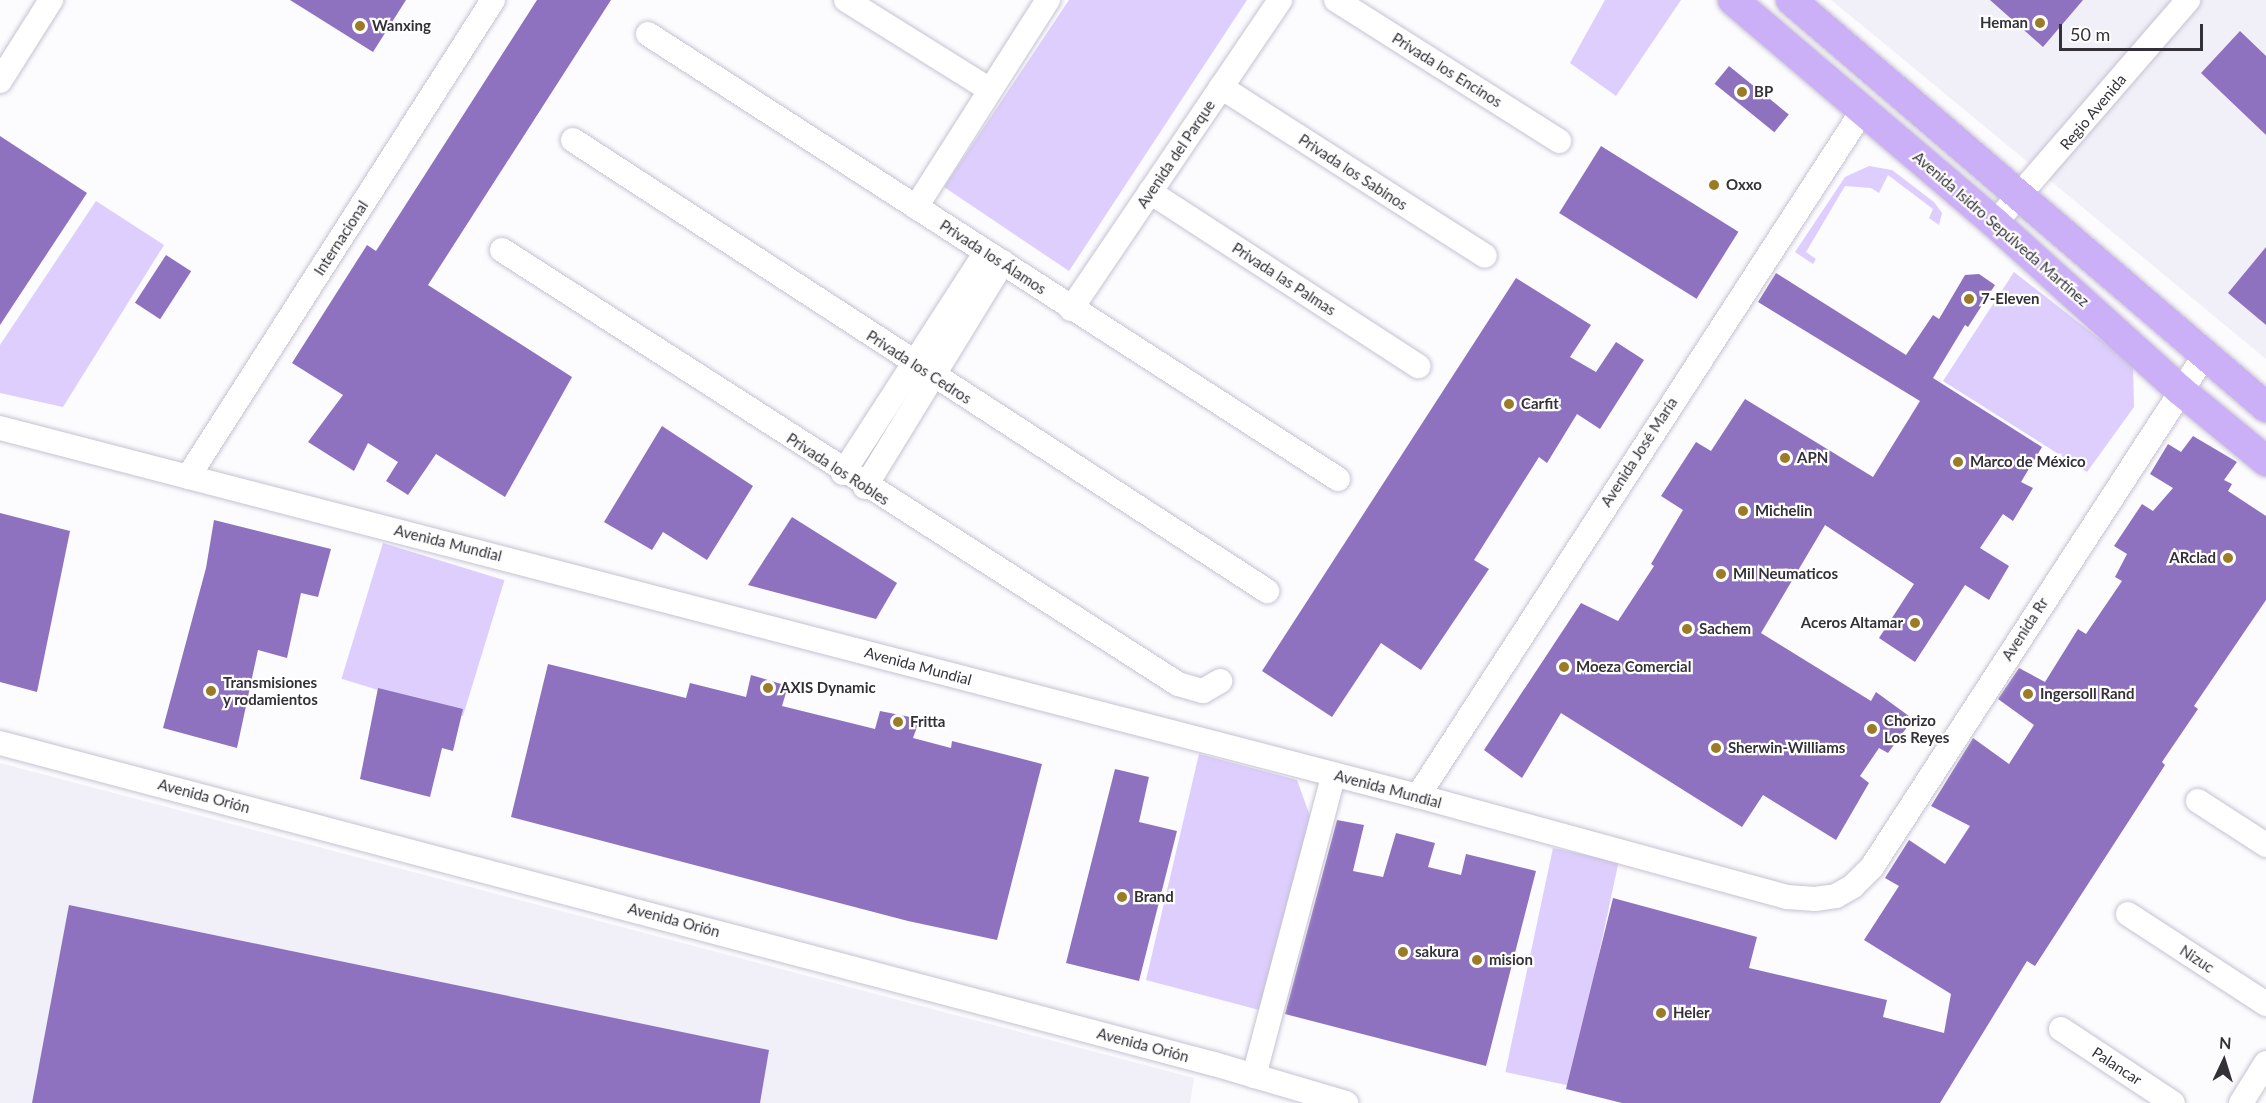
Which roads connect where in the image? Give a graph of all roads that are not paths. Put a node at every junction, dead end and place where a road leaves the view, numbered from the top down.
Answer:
1 (51, 0) edge
2 (493, 0) edge
3 (846, 0) edge
4 (1048, 0) edge
5 (1280, 0) edge
6 (1336, 0) edge
7 (1733, 0) edge
8 (1791, 0) edge
9 (2188, 0) edge
10 (648, 34) dead end
11 (0, 81) edge
12 (1221, 87) junction
13 (990, 90) junction
14 (1863, 110) junction
15 (573, 140) dead end
16 (1558, 141) dead end
17 (1150, 192) junction
18 (2021, 196) junction
19 (916, 207) junction
20 (1995, 223) junction
21 (502, 250) dead end
22 (1485, 256) dead end
23 (995, 257) junction
24 (1071, 309) junction
25 (2206, 353) junction
26 (1418, 366) dead end
27 (923, 369) junction
28 (2180, 390) junction
29 (2266, 407) edge
30 (0, 428) edge
31 (2266, 461) edge
32 (843, 472) junction
33 (188, 477) junction
34 (1338, 479) dead end
35 (865, 487) junction
36 (1267, 591) dead end
37 (1220, 681) dead end
38 (0, 743) edge
39 (1334, 774) junction
40 (1418, 796) junction
41 (2198, 801) dead end
42 (2266, 845) edge
43 (1836, 896) joint
44 (2128, 914) dead end
45 (2266, 1004) edge
46 (2061, 1029) dead end
47 (2266, 1063) edge
48 (1254, 1076) junction
49 (1346, 1103) edge
50 (2173, 1103) edge
51 (2241, 1103) edge

1 - 11 street
2 - 33 street, Internacional
3 - 13 street
4 - 13 street
5 - 12 street, Avenida del Parque
6 - 16 street, Privada los Encinos
7 - 14 main road, Avenida Isidro Sepúlveda Martínez
8 - 18 main road
9 - 18 street, Regio Avenida
10 - 19 street, Privada los Álamos
12 - 17 street, Avenida del Parque
12 - 22 street, Privada los Sabinos
13 - 19 street
14 - 20 main road, Avenida Isidro Sepúlveda Martínez
14 - 40 street, Avenida José María
15 - 27 street, Privada los Cedros
17 - 24 street, Avenida del Parque
17 - 26 street, Privada las Palmas
18 - 20 street, Regio Avenida
18 - 25 main road
19 - 23 street, Privada los Álamos
20 - 28 main road, Avenida Isidro Sepúlveda Martínez
21 - 32 street, Privada los Robles
23 - 24 street, Privada los Álamos
23 - 27 street
24 - 34 street, Privada los Álamos
25 - 28 street, Avenida Rr
25 - 29 main road
27 - 32 street
27 - 35 street
27 - 36 street, Privada los Cedros
28 - 31 main road, Avenida Isidro Sepúlveda Martínez
28 - 43 street, Avenida Rr
30 - 33 street, Avenida Mundial
32 - 35 street, Privada los Robles
33 - 39 street, Avenida Mundial
35 - 37 street, Privada los Robles
38 - 48 street, Avenida Orión
39 - 40 street, Avenida Mundial
39 - 48 street
40 - 43 street, Avenida Mundial
41 - 42 street
44 - 45 street, Nizuc
46 - 50 street, Palancar
47 - 51 street
48 - 49 street, Avenida Orión

